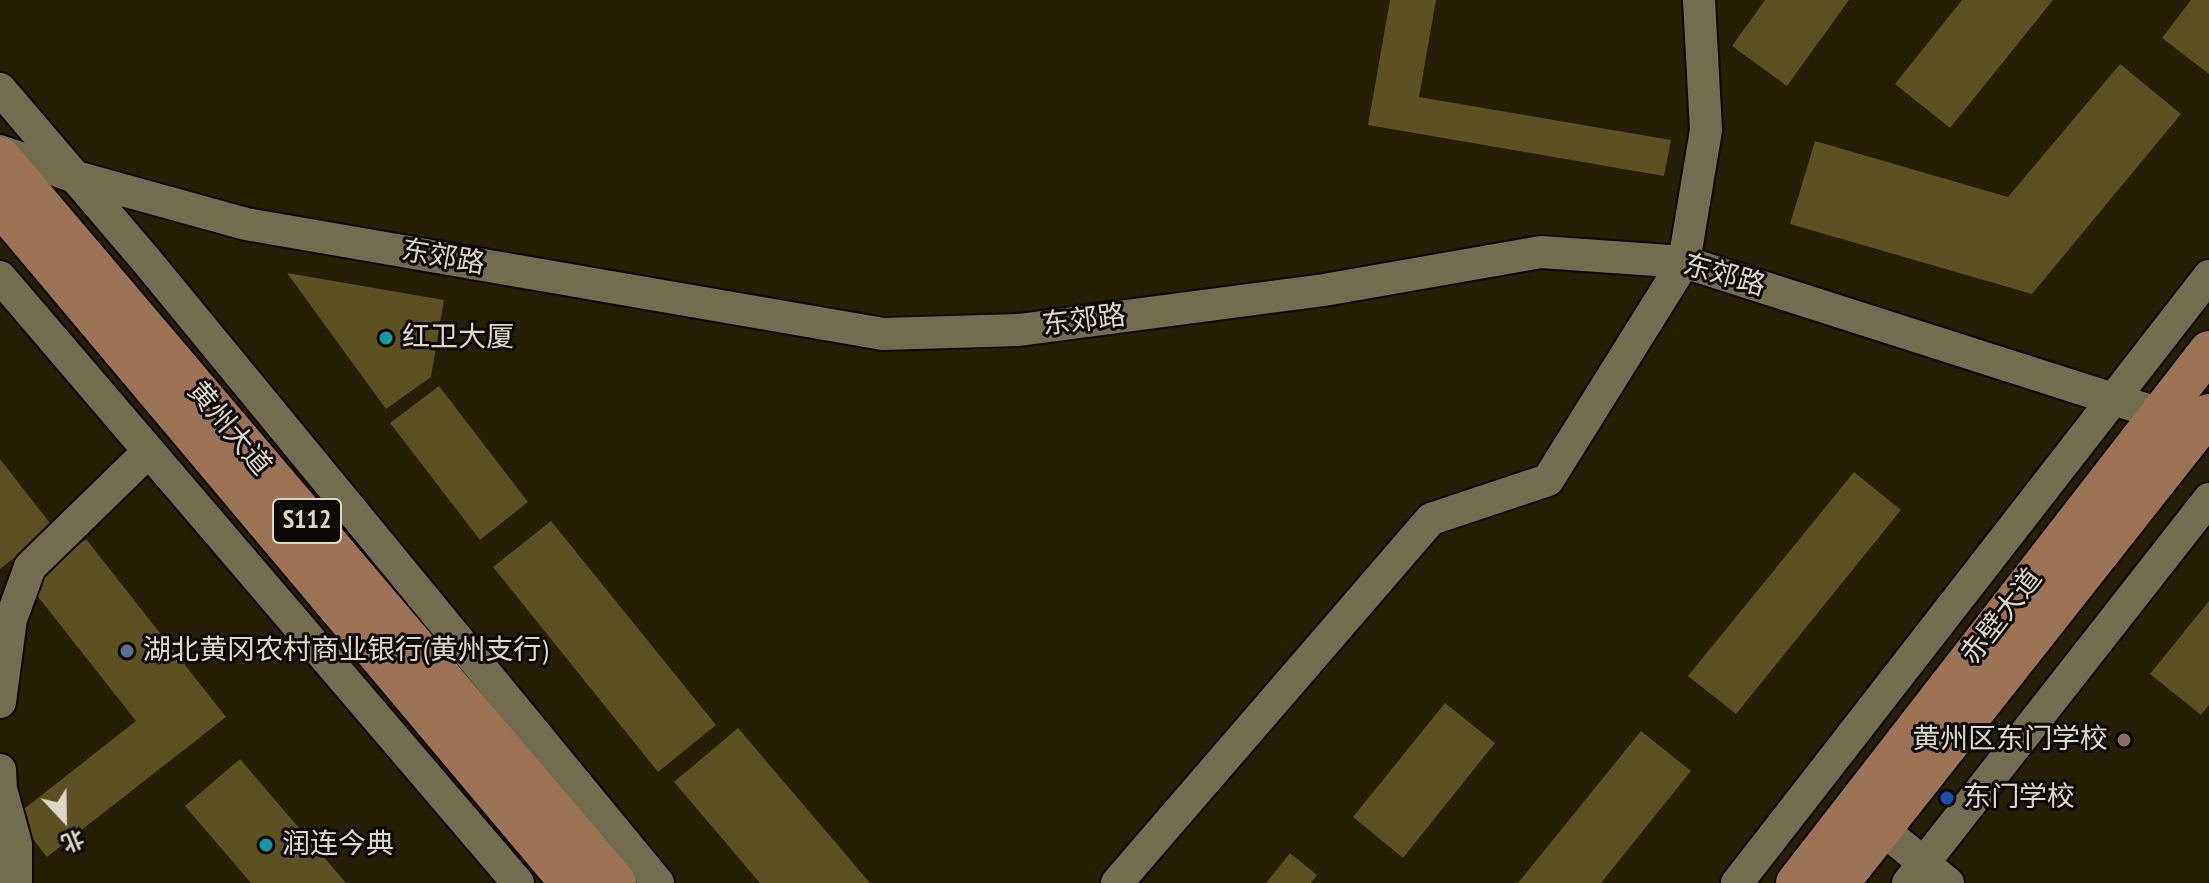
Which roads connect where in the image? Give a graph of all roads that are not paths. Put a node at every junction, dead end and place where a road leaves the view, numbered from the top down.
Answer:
1 (1699, 0) edge
2 (0, 89) edge
3 (0, 151) edge
4 (0, 157) edge
5 (72, 176) junction
6 (3, 213) edge
7 (1684, 262) junction
8 (2209, 276) edge
9 (0, 277) edge
10 (2209, 351) edge
11 (2113, 399) junction
12 (2160, 414) junction
13 (2205, 426) edge
14 (149, 451) junction
15 (2209, 499) edge
16 (0, 702) edge
17 (0, 770) edge
18 (1881, 828) junction
19 (1926, 876) edge
20 (16, 883) edge
21 (518, 883) edge
22 (570, 883) edge
23 (616, 883) edge
24 (658, 883) edge
25 (1117, 883) edge
26 (1737, 883) edge
27 (1796, 883) edge
28 (1839, 883) edge

1 - 7 street
2 - 5 street
3 - 5 street, 东郊路
4 - 23 main road, 黄州大道 / S112
5 - 7 street, 东郊路
5 - 24 street
6 - 22 main road, 黄州大道 / S112
7 - 11 street, 东郊路
7 - 25 street
8 - 11 street
9 - 14 street
10 - 12 main road, 赤壁大道
11 - 12 street, 东郊路
11 - 26 street
12 - 27 main road, 赤壁大道
13 - 18 main road, 赤壁大道
14 - 16 street
14 - 21 street
15 - 19 street
17 - 20 street
18 - 19 street
18 - 28 main road, 赤壁大道

